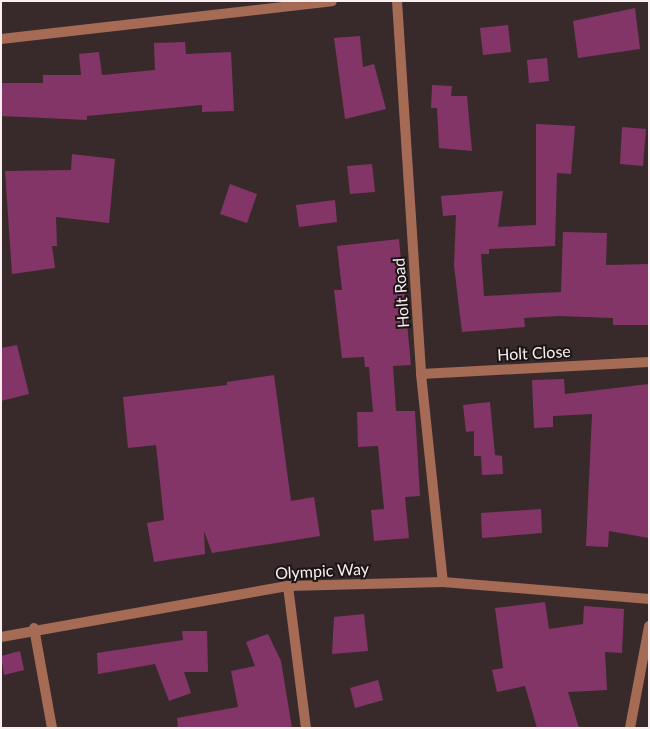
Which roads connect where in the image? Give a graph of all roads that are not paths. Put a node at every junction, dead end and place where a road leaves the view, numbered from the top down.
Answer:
1 (332, 1) edge
2 (397, 1) edge
3 (1, 39) edge
4 (649, 362) edge
5 (421, 374) junction
6 (443, 582) junction
7 (288, 586) junction
8 (649, 600) edge
9 (649, 626) edge
10 (34, 628) junction
11 (1, 637) edge
12 (52, 728) edge
13 (306, 728) edge
14 (630, 728) edge

1 - 3 street
2 - 5 street, Holt Road
4 - 5 street, Holt Close
5 - 6 street, Holt Road
6 - 7 street, Olympic Way
6 - 8 street, Olympic Way
7 - 10 street, Olympic Way
7 - 13 street
9 - 14 street
10 - 11 street, Olympic Way
10 - 12 street

